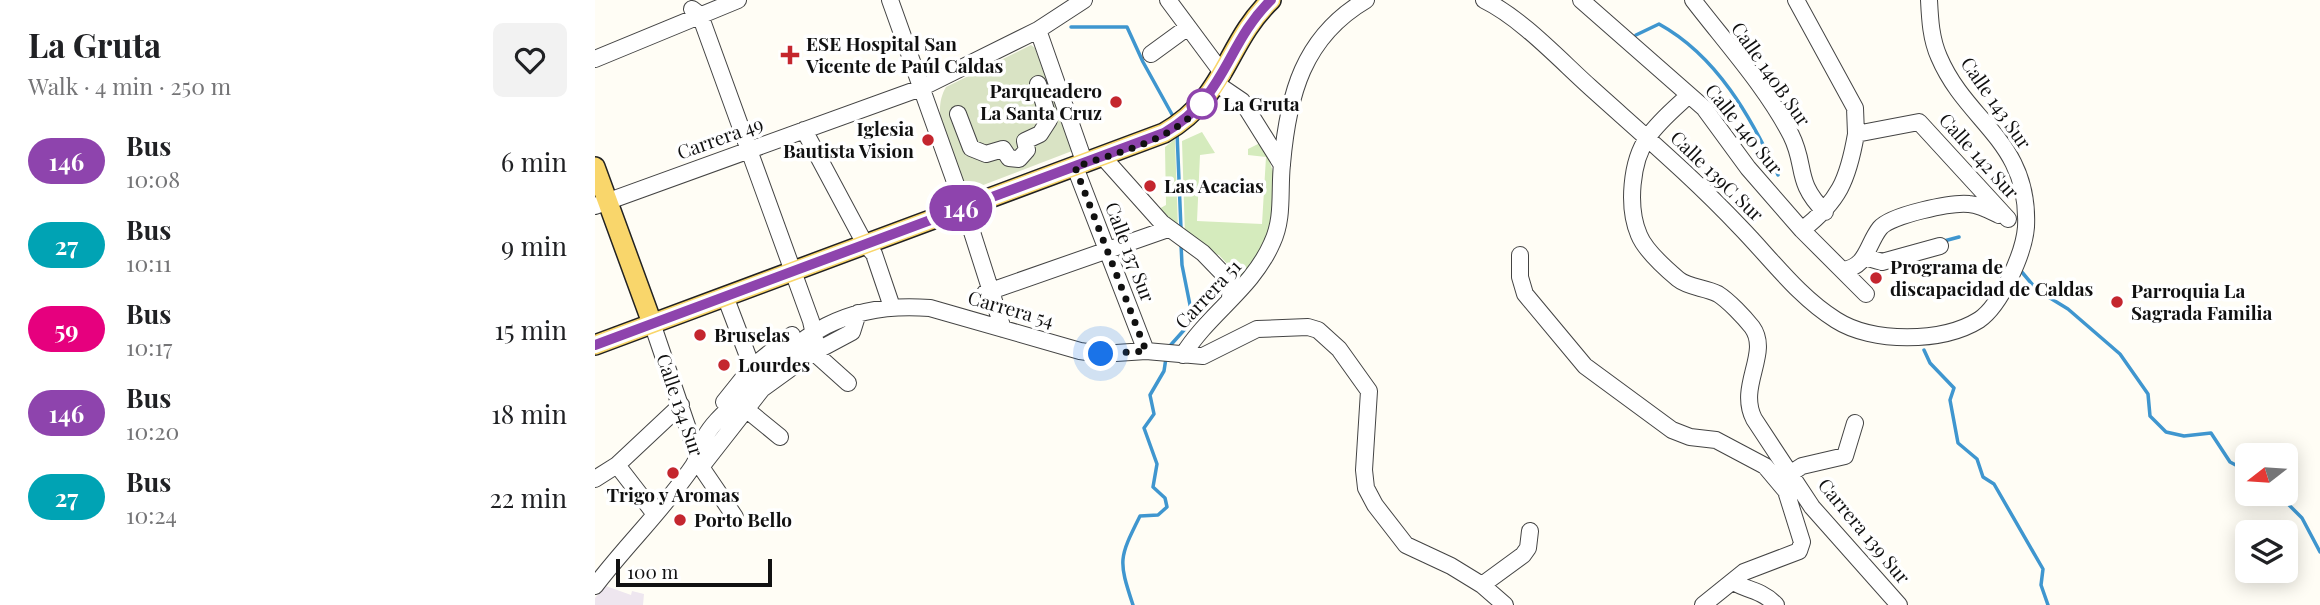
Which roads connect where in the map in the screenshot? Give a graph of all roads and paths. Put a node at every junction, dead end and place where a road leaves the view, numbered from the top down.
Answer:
1 (890, 0) edge
2 (1084, 0) edge
3 (1168, 0) edge
4 (1271, 0) edge
5 (1366, 0) edge
6 (1484, 0) edge
7 (1693, 0) edge
8 (1796, 0) edge
9 (1929, 0) edge
10 (734, 1) edge
11 (1585, 1) edge
12 (1062, 7) edge
13 (693, 11) edge
14 (1188, 27) junction
15 (1038, 30) junction
16 (1151, 54) dead end
17 (595, 59) edge
18 (1220, 79) junction
19 (1038, 84) dead end
20 (921, 88) junction
21 (1689, 95) junction
22 (958, 114) dead end
23 (804, 130) junction
24 (1856, 134) junction
25 (1646, 139) junction
26 (744, 151) junction
27 (1088, 163) junction
28 (1282, 165) junction
29 (595, 167) edge
30 (601, 204) edge
31 (964, 207) junction
32 (1825, 212) junction
33 (2008, 219) junction
34 (1802, 230) junction
35 (2026, 230) junction
36 (1173, 231) junction
37 (865, 244) junction
38 (1940, 246) dead end
39 (1106, 248) junction
40 (1520, 254) dead end
41 (1865, 257) junction
42 (1842, 270) junction
43 (788, 273) junction
44 (987, 288) junction
45 (1866, 294) dead end
46 (725, 296) junction
47 (1230, 298) junction
48 (892, 307) junction
49 (858, 313) junction
50 (652, 323) junction
51 (999, 328) junction
52 (807, 329) junction
53 (595, 345) edge
54 (817, 350) junction
55 (1165, 353) junction
56 (761, 375) junction
57 (848, 383) dead end
58 (681, 405) junction
59 (747, 410) junction
60 (1855, 423) dead end
61 (780, 437) dead end
62 (694, 439) junction
63 (699, 463) junction
64 (617, 465) junction
65 (1786, 477) junction
66 (595, 479) edge
67 (651, 509) dead end
68 (735, 517) dead end
69 (1530, 531) dead end
70 (1733, 581) junction
71 (1482, 585) junction
72 (595, 586) edge
73 (1505, 605) edge
74 (1703, 605) edge
75 (1776, 605) edge
76 (1899, 605) edge

1 - 20 street
2 - 12 street, Carrera 49
3 - 14 street
4 - 18 main road
5 - 28 street, Carrera 51
6 - 25 street, Calle 139C Sur
7 - 32 street, Calle 140B Sur
8 - 24 street
9 - 35 street, Calle 143 Sur
10 - 13 street
11 - 21 street, Calle 140 Sur
12 - 15 street, Carrera 49
13 - 17 street
13 - 26 street
14 - 16 street
14 - 18 street
15 - 20 street, Carrera 49
15 - 27 street, Calle 137 Sur
18 - 27 main road
18 - 28 street
19 - 22 street
20 - 23 street, Carrera 49
20 - 31 street
21 - 25 street
21 - 34 street, Calle 140 Sur
23 - 26 street, Carrera 49
23 - 37 street
24 - 32 street
24 - 33 street, Calle 142 Sur
25 - 35 street, Calle 139C Sur
25 - 65 street, Carrera 139 Sur
26 - 30 street, Carrera 49
26 - 43 street
27 - 31 main road
27 - 36 street
27 - 39 street, Calle 137 Sur
28 - 47 street, Carrera 51
29 - 30 main road, Calle 134 Sur
30 - 50 main road, Calle 134 Sur
31 - 37 main road
31 - 44 street
32 - 34 street
33 - 35 street
33 - 41 street
34 - 42 street, Calle 140 Sur
36 - 39 street
36 - 47 street
37 - 43 main road
37 - 48 street
38 - 41 street
39 - 44 street
39 - 55 street, Calle 137 Sur
40 - 65 street
41 - 42 street
42 - 45 street, Calle 140 Sur
43 - 46 main road
43 - 52 street
44 - 51 street
46 - 50 main road
46 - 56 street
47 - 55 street, Carrera 51
48 - 49 street, Carrera 54
48 - 51 street, Carrera 54
49 - 52 street, Carrera 54
49 - 54 street, Carrera 54
50 - 53 main road
50 - 58 street, Calle 134 Sur
51 - 55 street, Carrera 54
52 - 54 street
52 - 56 street, Carrera 54
54 - 56 street, Carrera 54
54 - 57 street
55 - 71 street, Carrera 54
56 - 59 street, Carrera 54
56 - 62 street, Carrera 54
56 - 63 street, Carrera 54
58 - 62 street, Calle 134 Sur
58 - 64 street
59 - 61 street
59 - 63 street, Carrera 54
60 - 65 street
62 - 63 street, Calle 134 Sur
63 - 68 street, Calle 134 Sur
63 - 72 street, Carrera 54
64 - 66 street
64 - 67 street
65 - 70 street
65 - 76 street, Carrera 139 Sur
69 - 71 street
70 - 74 street
70 - 75 street
71 - 73 street

